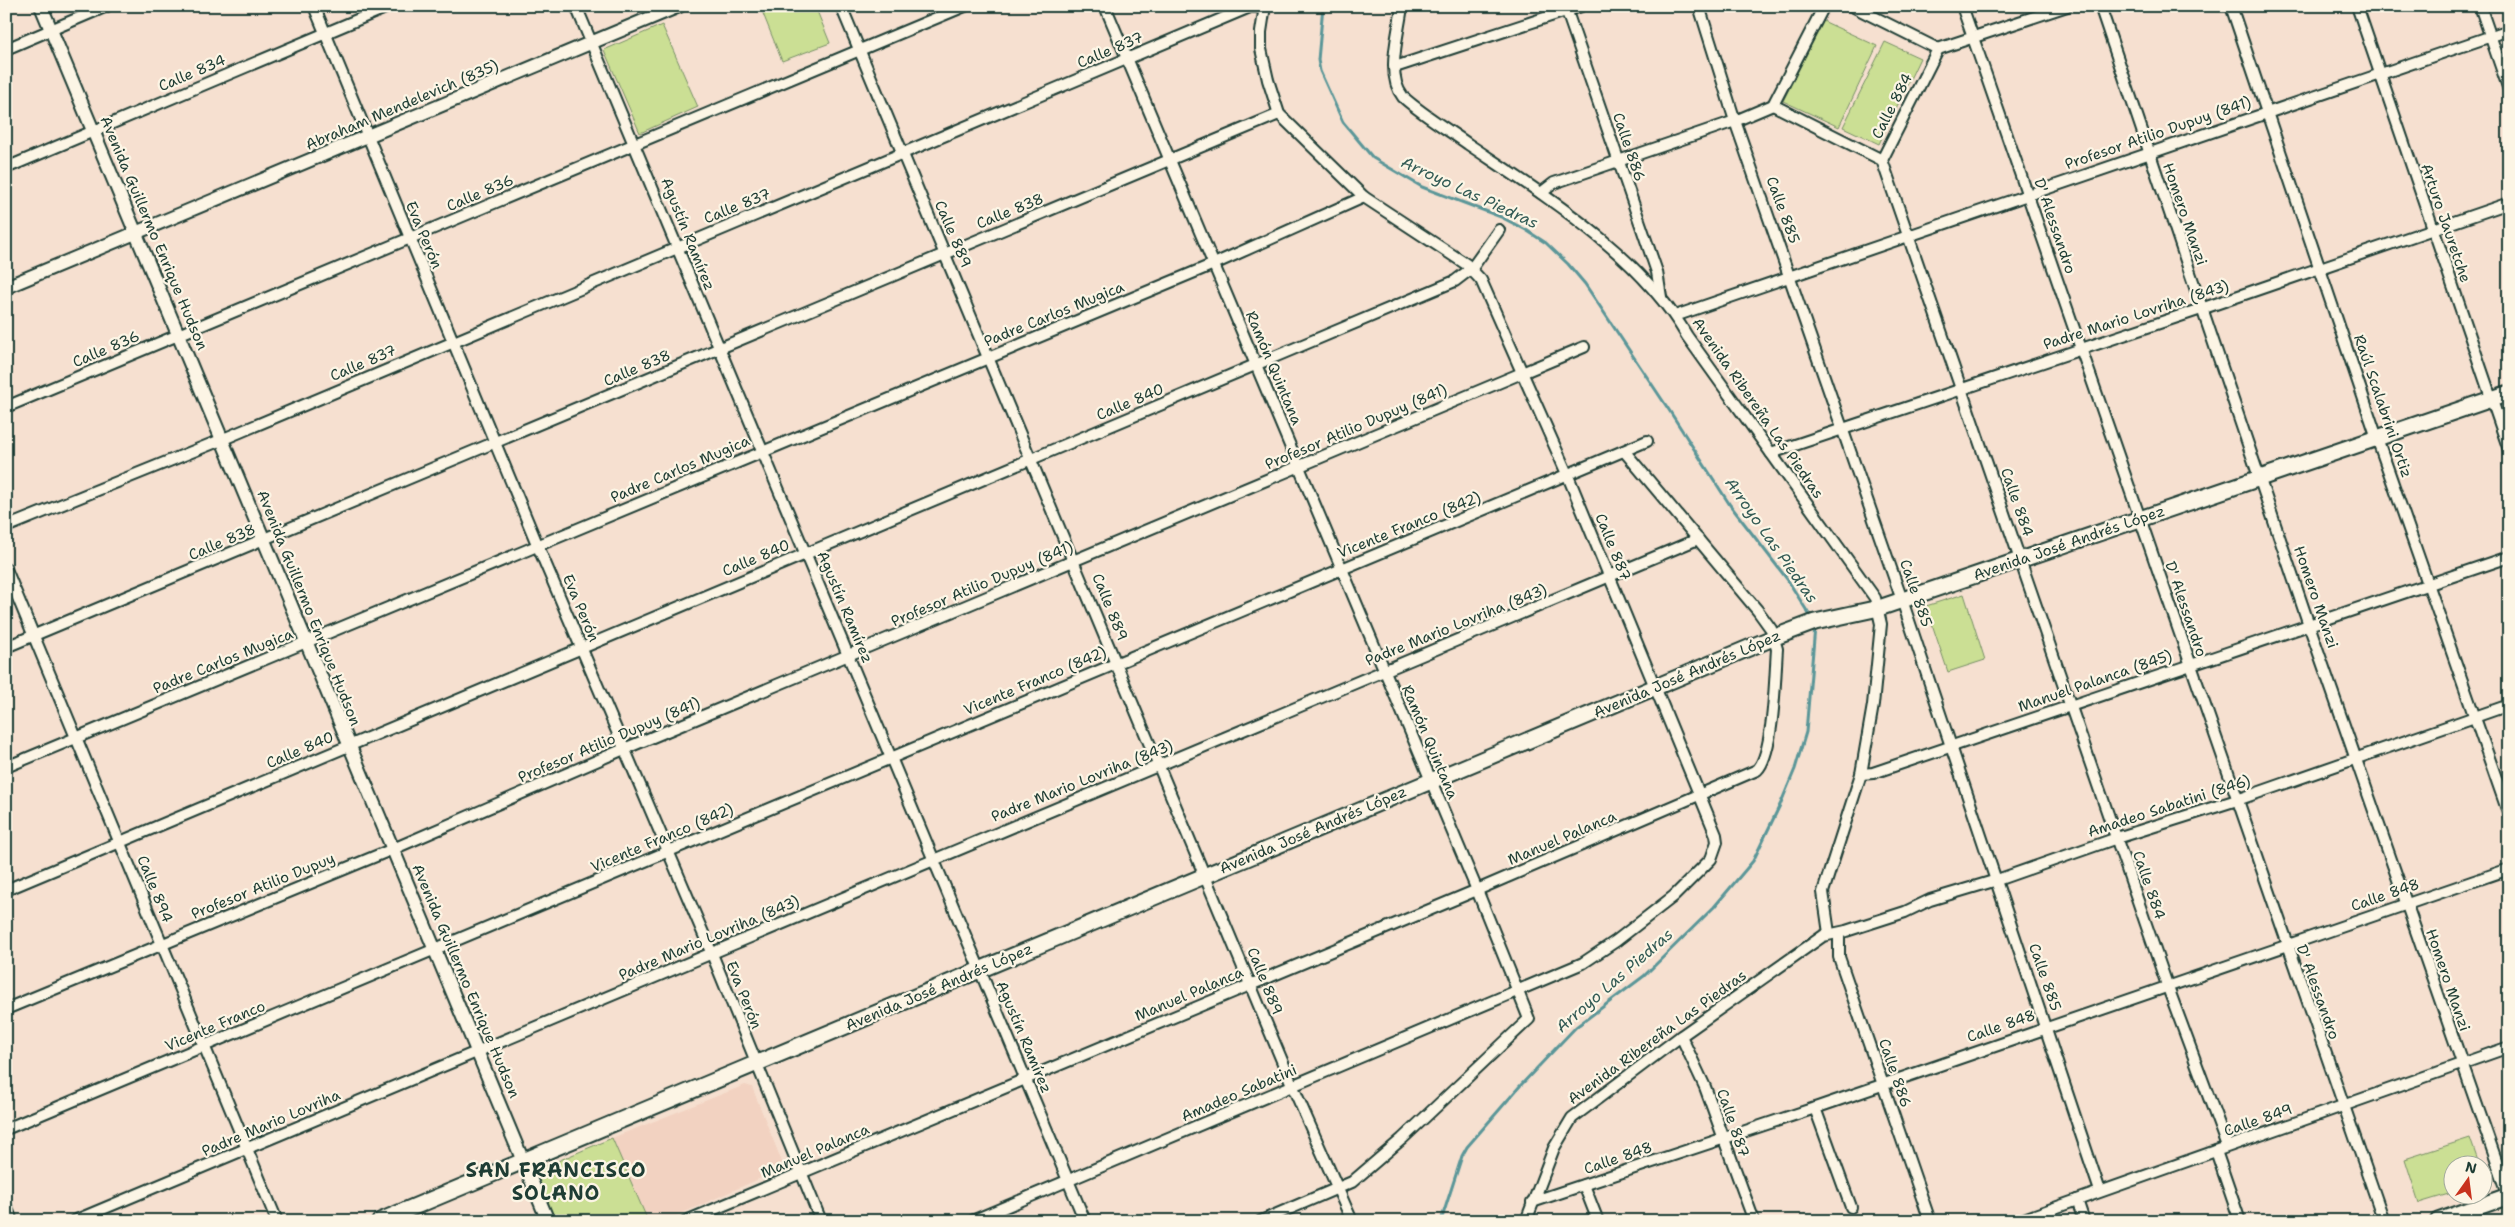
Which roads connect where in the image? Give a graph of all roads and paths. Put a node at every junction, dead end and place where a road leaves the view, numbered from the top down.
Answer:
1 (41, 6) edge
2 (107, 6) edge
3 (314, 6) edge
4 (390, 6) edge
5 (576, 6) edge
6 (679, 6) edge
7 (841, 6) edge
8 (965, 6) edge
9 (1105, 6) edge
10 (1402, 6) edge
11 (1581, 6) edge
12 (1699, 6) edge
13 (1824, 6) edge
14 (1852, 6) edge
15 (1962, 6) edge
16 (2067, 6) edge
17 (2100, 6) edge
18 (2231, 6) edge
19 (2356, 6) edge
20 (2480, 6) edge
21 (1265, 7) edge
22 (1566, 9) edge
23 (50, 30) junction
24 (2509, 30) edge
25 (325, 33) junction
26 (2490, 36) junction
27 (1973, 39) junction
28 (591, 43) junction
29 (6, 49) edge
30 (1938, 49) junction
31 (860, 50) junction
32 (1127, 60) junction
33 (1395, 67) junction
34 (2380, 75) junction
35 (2509, 90) edge
36 (1773, 105) junction
37 (2267, 112) junction
38 (1279, 114) junction
39 (1735, 121) junction
40 (94, 131) junction
41 (367, 137) junction
42 (636, 144) junction
43 (903, 154) junction
44 (2148, 154) junction
45 (1617, 160) junction
46 (1882, 160) junction
47 (1171, 161) junction
48 (6, 168) edge
49 (1540, 193) junction
50 (2028, 193) junction
51 (1364, 198) junction
52 (2509, 203) edge
53 (2432, 228) junction
54 (1499, 230) dead end
55 (137, 233) junction
56 (1910, 236) junction
57 (409, 238) junction
58 (676, 247) junction
59 (945, 254) junction
60 (1214, 264) junction
61 (1472, 268) junction
62 (2321, 268) junction
63 (1790, 275) junction
64 (6, 286) edge
65 (1661, 297) junction
66 (2201, 309) junction
67 (1675, 316) junction
68 (179, 334) junction
69 (452, 342) junction
70 (1584, 347) dead end
71 (2081, 349) junction
72 (720, 350) junction
73 (988, 357) junction
74 (1257, 365) junction
75 (1523, 374) junction
76 (1962, 390) junction
77 (2509, 393) edge
78 (2491, 399) junction
79 (6, 407) edge
80 (1844, 430) junction
81 (2377, 438) junction
82 (221, 440) junction
83 (1647, 442) dead end
84 (495, 443) junction
85 (2509, 450) edge
86 (762, 451) junction
87 (1625, 452) junction
88 (1771, 453) junction
89 (1032, 460) junction
90 (1299, 468) junction
91 (1568, 476) junction
92 (2260, 479) junction
93 (2139, 520) junction
94 (6, 527) edge
95 (1698, 539) junction
96 (264, 540) junction
97 (537, 544) junction
98 (806, 553) junction
99 (2509, 557) edge
100 (2020, 559) junction
101 (1074, 561) junction
102 (6, 569) edge
103 (1341, 570) junction
104 (1610, 577) junction
105 (2429, 584) junction
106 (1902, 600) junction
107 (1872, 609) junction
108 (2309, 625) junction
109 (34, 636) junction
110 (1775, 636) junction
111 (306, 643) junction
112 (6, 648) edge
113 (582, 649) junction
114 (849, 656) junction
115 (1116, 663) junction
116 (2189, 664) junction
117 (1383, 671) junction
118 (1655, 688) junction
119 (2071, 705) junction
120 (2509, 705) edge
121 (2474, 716) junction
122 (75, 738) junction
123 (348, 746) junction
124 (1952, 746) junction
125 (624, 749) junction
126 (2356, 756) junction
127 (892, 759) junction
128 (1159, 766) junction
129 (6, 767) edge
130 (1862, 774) junction
131 (1431, 781) junction
132 (1700, 796) junction
133 (2237, 800) junction
134 (2509, 814) edge
135 (2117, 838) junction
136 (120, 842) junction
137 (393, 849) junction
138 (668, 852) junction
139 (934, 858) junction
140 (2509, 869) edge
141 (1206, 875) junction
142 (1997, 880) junction
143 (6, 890) edge
144 (1477, 890) junction
145 (2406, 904) junction
146 (1834, 933) junction
147 (161, 944) junction
148 (2286, 944) junction
149 (435, 948) junction
150 (712, 954) junction
151 (980, 970) junction
152 (1250, 984) junction
153 (2167, 985) junction
154 (1517, 990) junction
155 (6, 1009) edge
156 (2046, 1026) junction
157 (1681, 1036) junction
158 (204, 1047) junction
159 (2509, 1047) edge
160 (479, 1052) junction
161 (756, 1064) junction
162 (2461, 1064) junction
163 (1025, 1078) junction
164 (1882, 1083) junction
165 (1293, 1087) junction
166 (2343, 1106) junction
167 (1815, 1108) junction
168 (6, 1129) edge
169 (1722, 1138) junction
170 (2227, 1146) junction
171 (246, 1150) junction
172 (2216, 1151) junction
173 (524, 1160) junction
174 (801, 1173) junction
175 (1068, 1180) junction
176 (1584, 1185) junction
177 (1338, 1189) junction
178 (2100, 1191) junction
179 (2509, 1196) edge
180 (2077, 1200) junction
181 (1532, 1202) junction
182 (6, 1206) edge
183 (1851, 1208) dead end
184 (1352, 1220) edge
185 (12, 1221) edge
186 (74, 1221) edge
187 (277, 1221) edge
188 (380, 1221) edge
189 (548, 1221) edge
190 (686, 1221) edge
191 (821, 1221) edge
192 (972, 1221) edge
193 (1085, 1221) edge
194 (1261, 1221) edge
195 (1526, 1221) edge
196 (1598, 1221) edge
197 (1754, 1221) edge
198 (1930, 1221) edge
199 (2018, 1221) edge
200 (2084, 1221) edge
201 (2240, 1221) edge
202 (2384, 1221) edge
203 (2438, 1221) edge

1 - 23 street, Avenida Guillermo Enrique Hudson
2 - 23 street
3 - 25 street, Eva Perón
4 - 25 street, Calle 834
5 - 28 street, Agustín Ramírez
6 - 28 street, Abraham Mendelevich (835)
7 - 31 street, Calle 889
8 - 31 street, Calle 836
9 - 32 street, Ramón Quintana
10 - 33 street, Avenida Ribereña Las Piedras
11 - 22 street
12 - 39 street, Calle 885
13 - 36 street
14 - 30 street
15 - 27 street, D' Alessandro
16 - 27 street
17 - 44 street, Homero Manzi
18 - 37 street, Raúl Scalabrini Ortiz
19 - 34 street, Arturo Jauretche
20 - 26 street
21 - 32 street, Calle 837
21 - 38 street
22 - 33 street
22 - 45 street, Calle 886
23 - 29 street
23 - 40 street, Avenida Guillermo Enrique Hudson
24 - 26 street, Profesor Atilio Dupuy (841)
25 - 40 street, Calle 834
25 - 41 street, Eva Perón
26 - 34 street, Profesor Atilio Dupuy (841)
26 - 35 street
27 - 30 street
27 - 50 street, D' Alessandro
28 - 41 street, Abraham Mendelevich (835)
28 - 42 street, Agustín Ramírez
30 - 46 street, Calle 884
31 - 42 street, Calle 836
31 - 43 street, Calle 889
32 - 43 street, Calle 837
32 - 47 street, Ramón Quintana
33 - 49 street, Avenida Ribereña Las Piedras
34 - 37 street, Profesor Atilio Dupuy (841)
34 - 53 street, Arturo Jauretche
36 - 39 street
36 - 46 street
37 - 44 street, Profesor Atilio Dupuy (841)
37 - 62 street, Raúl Scalabrini Ortiz
38 - 47 street, Calle 838
38 - 51 street
39 - 45 street
39 - 63 street, Calle 885
40 - 48 street, Calle 834
40 - 55 street, Avenida Guillermo Enrique Hudson
41 - 55 street, Abraham Mendelevich (835)
41 - 57 street, Eva Perón
42 - 57 street, Calle 836
42 - 58 street, Agustín Ramírez
43 - 58 street, Calle 837
43 - 59 street, Calle 889
44 - 50 street, Profesor Atilio Dupuy (841)
44 - 66 street, Homero Manzi
45 - 49 street
45 - 65 street, Calle 886
46 - 56 street, Calle 884
47 - 59 street, Calle 838
47 - 60 street, Ramón Quintana
49 - 65 street, Avenida Ribereña Las Piedras
50 - 56 street, Profesor Atilio Dupuy (841)
50 - 71 street, D' Alessandro
51 - 60 street, Padre Carlos Mugica
51 - 61 street
52 - 53 street, Padre Mario Lovriha (843)
53 - 62 street, Padre Mario Lovriha (843)
53 - 78 street, Arturo Jauretche
54 - 61 street, Calle 840
55 - 64 street, Abraham Mendelevich (835)
55 - 68 street, Avenida Guillermo Enrique Hudson
56 - 63 street, Profesor Atilio Dupuy (841)
56 - 76 street, Calle 884
57 - 68 street, Calle 836
57 - 69 street, Eva Perón
58 - 69 street, Calle 837
58 - 72 street, Agustín Ramírez
59 - 72 street, Calle 838
59 - 73 street, Calle 889
60 - 73 street, Padre Carlos Mugica
60 - 74 street, Ramón Quintana
61 - 74 street, Calle 840
61 - 75 street, Calle 887
62 - 66 street, Padre Mario Lovriha (843)
62 - 81 street, Raúl Scalabrini Ortiz
63 - 67 street, Profesor Atilio Dupuy (841)
63 - 80 street, Calle 885
65 - 67 street, Avenida Ribereña Las Piedras
66 - 71 street, Padre Mario Lovriha (843)
66 - 92 street, Homero Manzi
67 - 88 street, Avenida Ribereña Las Piedras
68 - 79 street, Calle 836
68 - 82 street, Avenida Guillermo Enrique Hudson
69 - 82 street, Calle 837
69 - 84 street, Eva Perón
70 - 75 street, Profesor Atilio Dupuy (841)
71 - 76 street, Padre Mario Lovriha (843)
71 - 93 street, D' Alessandro
72 - 84 street, Calle 838
72 - 86 street, Agustín Ramírez
73 - 86 street, Padre Carlos Mugica
73 - 89 street, Calle 889
74 - 89 street, Calle 840
74 - 90 street, Ramón Quintana
75 - 90 street, Profesor Atilio Dupuy (841)
75 - 91 street, Calle 887
76 - 80 street, Padre Mario Lovriha (843)
76 - 100 street, Calle 884
77 - 78 main road, Avenida José Andrés López
78 - 81 main road, Avenida José Andrés López
78 - 85 street, Arturo Jauretche
80 - 88 street, Padre Mario Lovriha (843)
80 - 106 street, Calle 885
81 - 92 main road, Avenida José Andrés López
81 - 105 street, Raúl Scalabrini Ortiz
82 - 94 street, Calle 837
82 - 96 street, Avenida Guillermo Enrique Hudson
83 - 87 street, Vicente Franco (842)
84 - 96 street, Calle 838
84 - 97 street, Eva Perón
86 - 97 street, Padre Carlos Mugica
86 - 98 street, Agustín Ramírez
87 - 91 street, Vicente Franco (842)
87 - 95 street
88 - 107 street, Avenida Ribereña Las Piedras
89 - 98 street, Calle 840
89 - 101 street, Calle 889
90 - 101 street, Profesor Atilio Dupuy (841)
90 - 103 street, Ramón Quintana
91 - 103 street, Vicente Franco (842)
91 - 104 street, Calle 887
92 - 93 main road, Avenida José Andrés López
92 - 108 street, Homero Manzi
93 - 100 main road, Avenida José Andrés López
93 - 116 street, D' Alessandro
95 - 104 street, Padre Mario Lovriha (843)
95 - 110 street
96 - 109 street, Calle 838
96 - 111 street, Avenida Guillermo Enrique Hudson
97 - 111 street, Padre Carlos Mugica
97 - 113 street, Eva Perón
98 - 113 street, Calle 840
98 - 114 street, Agustín Ramírez
99 - 105 street, Manuel Palanca (845)
100 - 106 main road, Avenida José Andrés López
100 - 119 street, Calle 884
101 - 114 street, Profesor Atilio Dupuy (841)
101 - 115 street, Calle 889
102 - 109 street, Calle 894
103 - 115 street, Vicente Franco (842)
103 - 117 street, Ramón Quintana
104 - 117 street, Padre Mario Lovriha (843)
104 - 118 street, Calle 887
105 - 108 street, Manuel Palanca (845)
105 - 121 street, Raúl Scalabrini Ortiz
106 - 107 main road, Avenida José Andrés López
106 - 124 street, Calle 885
107 - 110 main road, Avenida José Andrés López
107 - 130 street, Avenida Ribereña Las Piedras
108 - 116 street, Manuel Palanca (845)
108 - 126 street, Homero Manzi
109 - 112 street, Calle 838
109 - 122 street, Calle 894
110 - 118 main road, Avenida José Andrés López
110 - 132 street, Manuel Palanca
111 - 122 street, Padre Carlos Mugica
111 - 123 street, Avenida Guillermo Enrique Hudson
113 - 123 street, Calle 840
113 - 125 street, Eva Perón
114 - 125 street, Profesor Atilio Dupuy (841)
114 - 127 street, Agustín Ramírez
115 - 127 street, Vicente Franco (842)
115 - 128 street, Calle 889
116 - 119 street, Manuel Palanca (845)
116 - 133 street, D' Alessandro
117 - 128 street, Padre Mario Lovriha (843)
117 - 131 street, Ramón Quintana
118 - 131 main road, Avenida José Andrés López
118 - 132 street, Calle 887
119 - 124 street, Manuel Palanca (845)
119 - 135 street, Calle 884
120 - 121 street, Amadeo Sabatini (846)
121 - 126 street, Amadeo Sabatini (846)
121 - 134 street, Raúl Scalabrini Ortiz
122 - 129 street, Padre Carlos Mugica
122 - 136 street, Calle 894
123 - 136 street, Calle 840
123 - 137 street, Avenida Guillermo Enrique Hudson
124 - 130 street, Manuel Palanca (845)
124 - 142 street, Calle 885
125 - 137 street, Profesor Atilio Dupuy (841)
125 - 138 street, Eva Perón
126 - 133 street, Amadeo Sabatini (846)
126 - 145 street, Homero Manzi
127 - 138 street, Vicente Franco (842)
127 - 139 street, Agustín Ramírez
128 - 139 street, Padre Mario Lovriha (843)
128 - 141 street, Calle 889
130 - 146 street, Avenida Ribereña Las Piedras
131 - 141 main road, Avenida José Andrés López
131 - 144 street, Ramón Quintana
132 - 144 street, Manuel Palanca
132 - 154 street, Calle 887
133 - 135 street, Amadeo Sabatini (846)
133 - 148 street, D' Alessandro
135 - 142 street, Amadeo Sabatini (846)
135 - 153 street, Calle 884
136 - 143 street, Calle 840
136 - 147 street, Calle 894
137 - 147 street, Profesor Atilio Dupuy
137 - 149 street, Avenida Guillermo Enrique Hudson
138 - 149 street, Vicente Franco (842)
138 - 150 street, Eva Perón
139 - 150 street, Padre Mario Lovriha (843)
139 - 151 street, Agustín Ramírez
140 - 145 street, Calle 848
141 - 151 main road, Avenida José Andrés López
141 - 152 street, Calle 889
142 - 146 street, Amadeo Sabatini (846)
142 - 156 street, Calle 885
144 - 152 street, Manuel Palanca
144 - 154 street, Ramón Quintana
145 - 148 street, Calle 848
145 - 162 street, Homero Manzi
146 - 157 street, Avenida Ribereña Las Piedras
146 - 164 street, Calle 886
147 - 155 street, Profesor Atilio Dupuy
147 - 158 street, Calle 894
148 - 153 street, Calle 848
148 - 166 street, D' Alessandro
149 - 158 street, Vicente Franco
149 - 160 street, Avenida Guillermo Enrique Hudson
150 - 160 street, Padre Mario Lovriha (843)
150 - 161 street, Eva Perón
151 - 161 main road, Avenida José Andrés López
151 - 163 street, Agustín Ramírez
152 - 163 street, Manuel Palanca
152 - 165 street, Calle 889
153 - 156 street, Calle 848
153 - 170 street, Calle 884
154 - 165 street, Amadeo Sabatini
154 - 177 street, Ramón Quintana
156 - 164 street, Calle 848
156 - 178 street, Calle 885
157 - 169 street, Calle 887
157 - 181 street, Avenida Ribereña Las Piedras
158 - 168 street, Vicente Franco
158 - 171 street, Calle 894
159 - 162 street, Calle 849
160 - 171 street, Padre Mario Lovriha
160 - 173 street, Avenida Guillermo Enrique Hudson
161 - 173 main road, Avenida José Andrés López
161 - 174 street, Eva Perón
162 - 166 street, Calle 849
162 - 179 street, Homero Manzi
163 - 174 street, Manuel Palanca
163 - 175 street, Agustín Ramírez
164 - 167 street, Calle 848
164 - 198 street, Calle 886
165 - 175 street, Amadeo Sabatini
165 - 177 street, Calle 889
166 - 170 street, Calle 849
166 - 202 street, D' Alessandro
167 - 169 street, Calle 848
167 - 183 street
169 - 176 street, Calle 848
169 - 197 street, Calle 887
170 - 172 street, Calle 849
171 - 186 street, Padre Mario Lovriha
171 - 187 street, Calle 894
172 - 178 street, Calle 849
172 - 201 street
173 - 188 main road, Avenida José Andrés López
173 - 189 street, Avenida Guillermo Enrique Hudson
174 - 190 street, Manuel Palanca
174 - 191 street, Eva Perón
175 - 192 street, Amadeo Sabatini
175 - 193 street, Agustín Ramírez
176 - 181 street, Calle 848
176 - 196 street
177 - 184 street, Calle 889
177 - 194 street
178 - 180 street, Calle 849
179 - 203 main road
180 - 199 street, Calle 849
180 - 200 street
181 - 195 street, Avenida Ribereña Las Piedras
182 - 185 street

